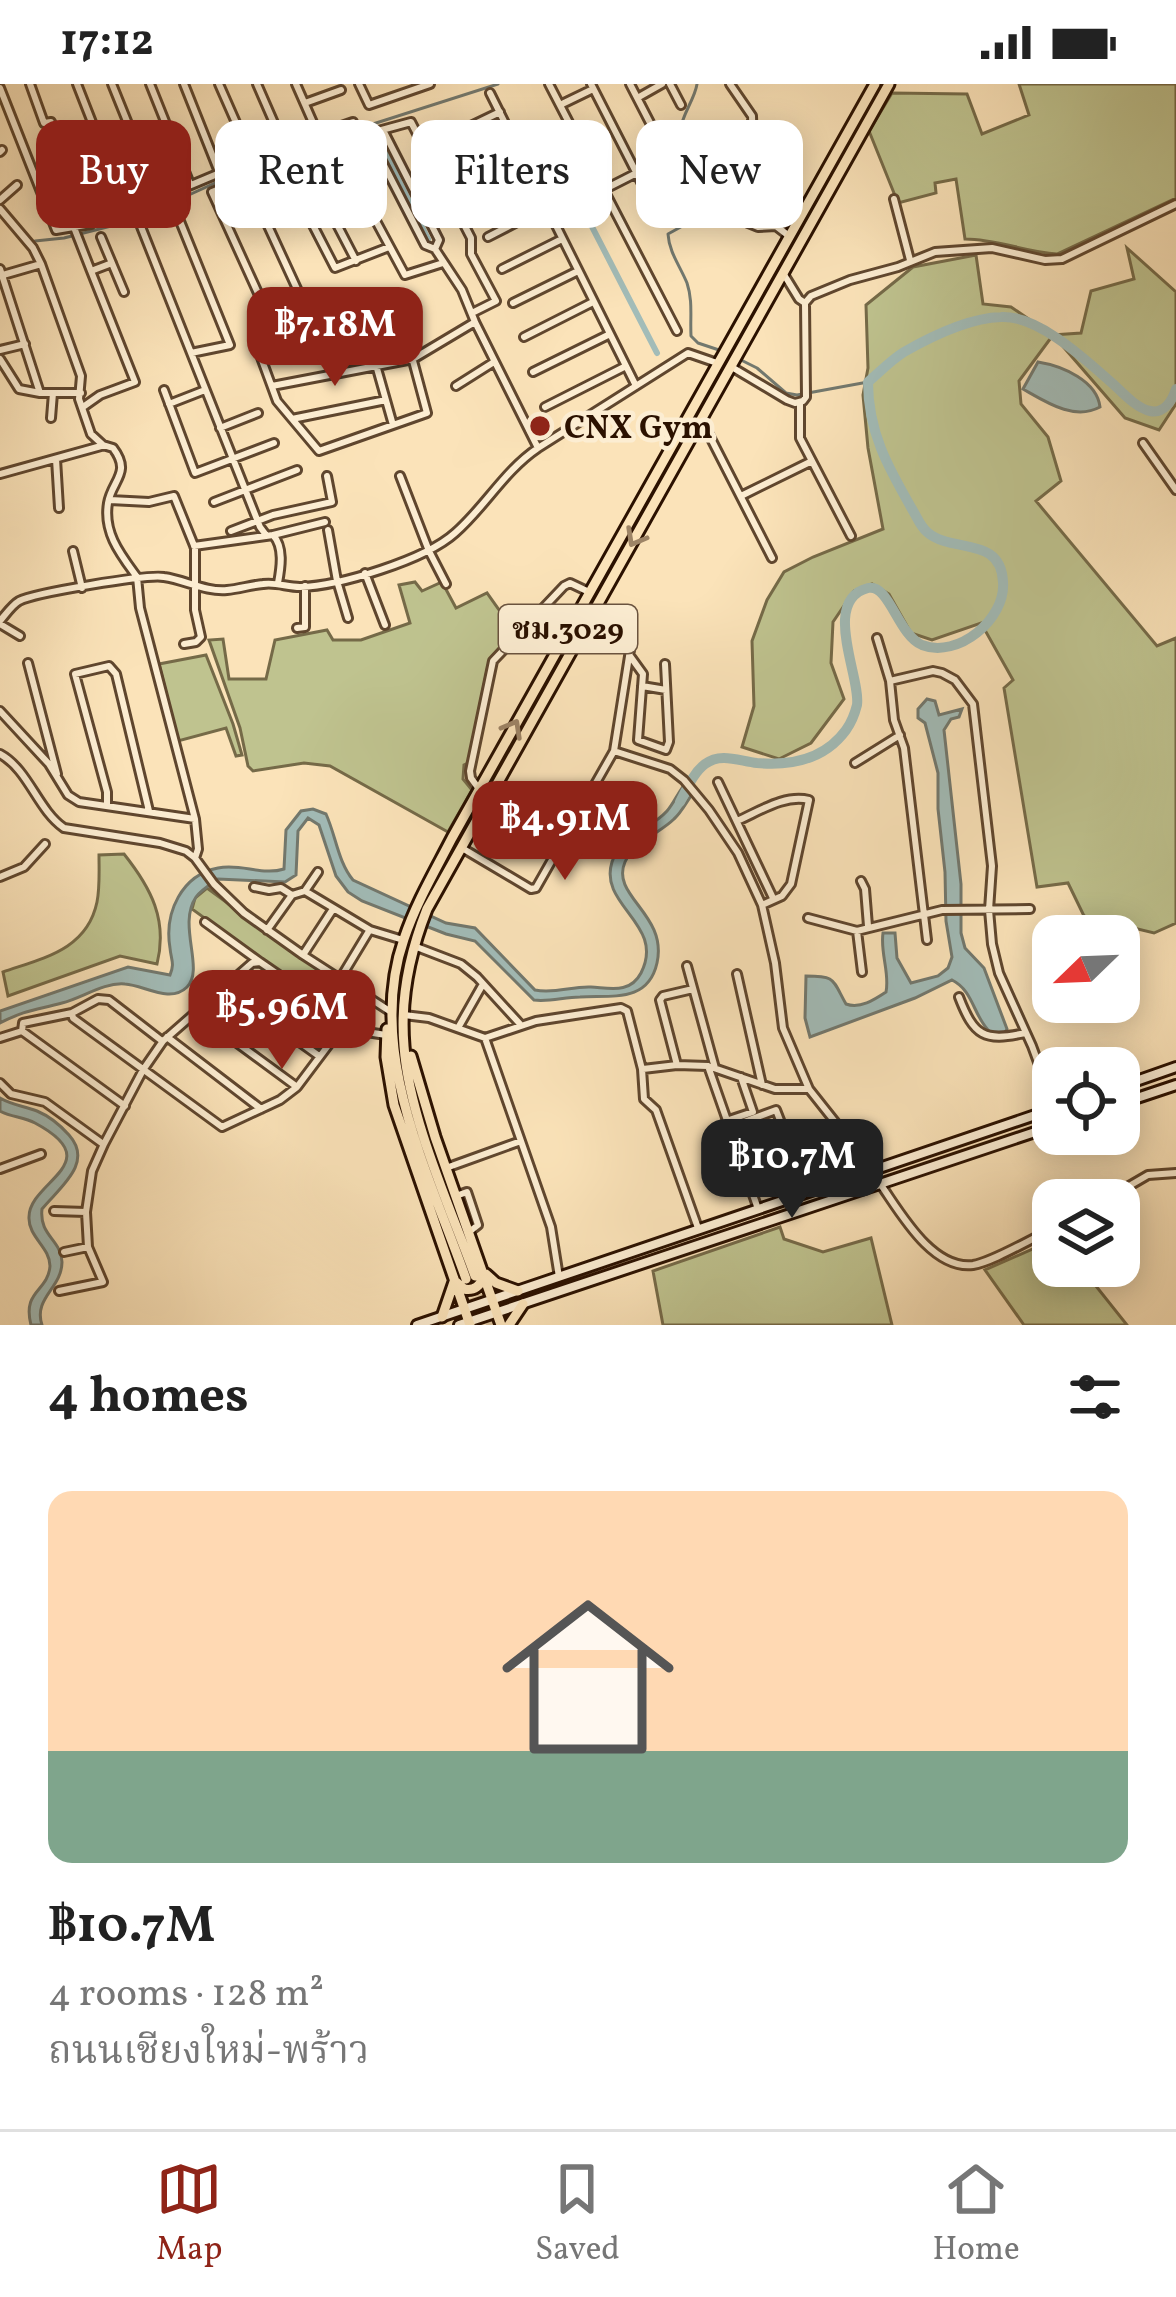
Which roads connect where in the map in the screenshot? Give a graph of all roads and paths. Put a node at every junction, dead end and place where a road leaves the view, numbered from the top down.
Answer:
1 (30, 84) edge
2 (77, 84) edge
3 (112, 84) edge
4 (150, 84) edge
5 (184, 84) edge
6 (219, 84) edge
7 (257, 84) edge
8 (296, 84) edge
9 (359, 84) edge
10 (430, 84) edge
11 (549, 84) edge
12 (630, 84) edge
13 (666, 84) edge
14 (730, 84) edge
15 (875, 84) edge
16 (889, 84) edge
17 (592, 86) edge
18 (0, 88) edge
19 (341, 89) dead end
20 (490, 93) dead end
21 (637, 98) junction
22 (305, 103) junction
23 (560, 105) junction
24 (681, 105) dead end
25 (500, 112) junction
26 (43, 120) edge
27 (91, 120) edge
28 (127, 120) edge
29 (164, 120) edge
30 (235, 120) edge
31 (273, 120) edge
32 (312, 120) edge
33 (483, 120) edge
34 (504, 120) edge
35 (568, 120) edge
36 (648, 120) edge
37 (387, 129) edge
38 (387, 140) edge
39 (215, 162) edge
40 (387, 171) edge
41 (636, 171) edge
42 (36, 179) edge
43 (17, 185) dead end
44 (894, 199) dead end
45 (1176, 204) edge
46 (0, 205) edge
47 (612, 207) edge
48 (55, 228) edge
49 (74, 228) joint
50 (141, 228) edge
51 (183, 228) edge
52 (229, 228) edge
53 (268, 228) edge
54 (314, 228) edge
55 (339, 228) edge
56 (380, 228) edge
57 (505, 228) edge
58 (556, 228) edge
59 (789, 236) junction
60 (101, 237) dead end
61 (488, 237) dead end
62 (562, 239) junction
63 (390, 246) junction
64 (436, 249) junction
65 (356, 261) junction
66 (910, 261) junction
67 (112, 262) junction
68 (443, 262) junction
69 (41, 264) junction
70 (502, 269) dead end
71 (91, 271) junction
72 (578, 271) junction
73 (783, 273) junction
74 (1, 274) edge
75 (124, 292) dead end
76 (593, 302) junction
77 (513, 303) dead end
78 (805, 303) junction
79 (472, 313) junction
80 (475, 322) junction
81 (370, 331) junction
82 (677, 331) dead end
83 (610, 334) junction
84 (524, 337) dead end
85 (321, 340) junction
86 (25, 344) junction
87 (284, 348) junction
88 (191, 353) junction
89 (0, 355) edge
90 (413, 358) junction
91 (719, 359) junction
92 (494, 362) junction
93 (732, 364) junction
94 (376, 365) junction
95 (626, 366) junction
96 (533, 373) dead end
97 (272, 386) junction
98 (456, 386) dead end
99 (636, 386) junction
100 (205, 389) junction
101 (164, 390) dead end
102 (53, 392) junction
103 (40, 393) junction
104 (81, 393) junction
105 (804, 396) junction
106 (386, 400) junction
107 (169, 404) junction
108 (545, 407) dead end
109 (82, 408) junction
110 (258, 413) dead end
111 (52, 418) dead end
112 (700, 418) junction
113 (292, 419) junction
114 (393, 425) junction
115 (220, 428) junction
116 (274, 443) dead end
117 (1143, 443) dead end
118 (103, 445) junction
119 (538, 448) junction
120 (56, 459) junction
121 (233, 459) junction
122 (812, 461) junction
123 (297, 470) dead end
124 (0, 474) edge
125 (327, 476) dead end
126 (400, 476) dead end
127 (245, 490) junction
128 (1176, 490) edge
129 (741, 496) junction
130 (108, 500) junction
131 (214, 502) dead end
132 (59, 508) dead end
133 (258, 521) junction
134 (231, 531) dead end
135 (270, 535) junction
136 (851, 536) dead end
137 (194, 545) junction
138 (73, 550) dead end
139 (429, 551) junction
140 (772, 558) dead end
141 (365, 573) junction
142 (137, 577) junction
143 (337, 580) junction
144 (193, 583) junction
145 (278, 583) junction
146 (446, 584) dead end
147 (305, 586) junction
148 (82, 588) junction
149 (589, 592) junction
150 (598, 605) junction
151 (348, 618) dead end
152 (0, 622) edge
153 (385, 625) dead end
154 (297, 628) dead end
155 (20, 636) dead end
156 (877, 638) dead end
157 (184, 644) dead end
158 (630, 656) junction
159 (28, 662) dead end
160 (665, 664) dead end
161 (890, 681) junction
162 (642, 686) junction
163 (666, 690) junction
164 (0, 711) edge
165 (900, 735) junction
166 (614, 752) junction
167 (0, 754) edge
168 (855, 763) dead end
169 (718, 782) dead end
170 (60, 783) junction
171 (479, 789) junction
172 (107, 805) junction
173 (149, 812) junction
174 (195, 819) junction
175 (737, 821) junction
176 (565, 841) junction
177 (44, 844) dead end
178 (513, 845) dead end
179 (462, 848) junction
180 (197, 861) junction
181 (318, 872) dead end
182 (0, 877) edge
183 (861, 881) dead end
184 (254, 887) dead end
185 (305, 891) junction
186 (292, 895) junction
187 (774, 900) junction
188 (762, 904) junction
189 (422, 907) junction
190 (333, 909) junction
191 (1030, 909) dead end
192 (989, 910) junction
193 (923, 913) junction
194 (808, 918) dead end
195 (205, 922) dead end
196 (868, 926) junction
197 (267, 930) junction
198 (370, 930) junction
199 (857, 931) junction
200 (927, 940) dead end
201 (409, 943) junction
202 (303, 955) junction
203 (260, 962) junction
204 (687, 966) dead end
205 (862, 972) dead end
206 (737, 974) dead end
207 (340, 979) junction
208 (483, 984) junction
209 (223, 987) junction
210 (693, 988) junction
211 (959, 997) dead end
212 (195, 1012) junction
213 (391, 1012) junction
214 (72, 1013) junction
215 (404, 1018) junction
216 (345, 1023) junction
217 (521, 1025) junction
218 (457, 1029) junction
219 (22, 1031) junction
220 (1025, 1033) junction
221 (386, 1035) junction
222 (0, 1038) edge
223 (484, 1038) junction
224 (165, 1039) junction
225 (1032, 1051) edge
226 (319, 1056) junction
227 (677, 1065) junction
228 (712, 1067) junction
229 (1176, 1067) edge
230 (642, 1069) junction
231 (142, 1070) junction
232 (741, 1077) junction
233 (1140, 1080) edge
234 (0, 1083) edge
235 (1176, 1084) edge
236 (761, 1085) junction
237 (297, 1087) junction
238 (809, 1089) junction
239 (1140, 1097) edge
240 (126, 1107) junction
241 (261, 1109) junction
242 (1032, 1114) edge
243 (726, 1121) junction
244 (1032, 1133) edge
245 (520, 1141) junction
246 (104, 1144) junction
247 (739, 1145) junction
248 (41, 1154) dead end
249 (446, 1168) junction
250 (0, 1169) edge
251 (874, 1171) junction
252 (1176, 1173) edge
253 (1140, 1179) edge
254 (881, 1184) junction
255 (758, 1209) junction
256 (54, 1211) dead end
257 (86, 1211) junction
258 (698, 1228) junction
259 (1032, 1239) edge
260 (88, 1247) junction
261 (64, 1252) dead end
262 (470, 1276) junction
263 (559, 1276) junction
264 (59, 1291) dead end
265 (518, 1291) junction
266 (492, 1299) junction
267 (523, 1304) junction
268 (465, 1309) junction
269 (497, 1313) junction
270 (442, 1317) junction
271 (466, 1324) edge
272 (417, 1325) edge
273 (505, 1325) edge

1 - 26 street
2 - 27 street
3 - 28 street
4 - 29 street
5 - 39 street
6 - 30 street
7 - 31 street
8 - 22 street
9 - 10 street
11 - 23 street
12 - 21 street
13 - 21 street
13 - 24 street
14 - 59 street
15 - 59 main road, ชม.3029
16 - 73 main road, ชม.3029
17 - 23 street
17 - 41 street
18 - 42 street
19 - 22 street
20 - 25 street
21 - 36 street
22 - 32 street
23 - 35 street
25 - 33 street
25 - 34 street
37 - 79 street
38 - 64 street
40 - 64 street
43 - 46 street
44 - 66 street
45 - 66 street
46 - 69 street
47 - 82 street
48 - 49 street
49 - 71 street
50 - 88 street
51 - 88 street
52 - 87 street
53 - 85 street
54 - 65 street
55 - 65 street
56 - 63 street
57 - 61 street
58 - 62 street
59 - 91 main road, ชม.3029
60 - 67 street
62 - 70 street
62 - 72 street
63 - 65 street
63 - 68 street
64 - 68 street
66 - 78 street
67 - 71 street
67 - 75 street
68 - 79 street
69 - 74 street
69 - 104 street
71 - 109 street
72 - 76 street
72 - 77 street
73 - 78 street
73 - 93 main road, ชม.3029
74 - 86 street
76 - 83 street
76 - 84 street
78 - 105 street
79 - 80 street
80 - 90 street
80 - 92 street
81 - 85 street
81 - 90 street
81 - 94 street
83 - 95 street
83 - 96 street
85 - 87 street
86 - 89 street
86 - 103 street
87 - 97 street
88 - 100 street
89 - 103 street
90 - 94 street
90 - 114 street
91 - 99 street
91 - 149 main road, ชม.3029
92 - 98 street
92 - 119 street
93 - 105 street
93 - 112 main road, ชม.3029
94 - 97 street
94 - 106 street
95 - 99 street
95 - 108 street
97 - 113 street
99 - 119 street
100 - 107 street
100 - 115 street
101 - 107 street
102 - 103 street
102 - 104 street
102 - 111 street
104 - 109 street
105 - 122 street
106 - 113 street
106 - 114 street
107 - 121 street
109 - 118 street
110 - 115 street
112 - 129 street
112 -> 150 main road, ชม.3029
113 - 114 street
115 - 121 street
116 - 121 street
117 - 128 street
118 - 120 street
118 - 130 street
119 - 139 street
120 - 124 street
120 - 132 street
121 - 127 street
122 - 129 street
122 - 136 street
123 - 127 street
125 - 133 street
126 - 139 street
127 - 131 street
127 - 133 street
129 - 140 street
130 - 137 street
130 - 142 street
133 - 134 street
133 - 135 street
135 - 137 street
135 - 143 street
135 - 145 street
137 - 144 street
138 - 148 street
139 - 141 street
139 - 146 street
141 - 143 street
141 - 153 street
142 - 144 street
142 - 148 street
142 - 174 street
143 - 147 street
143 - 151 street
144 - 145 street
144 - 157 street
145 - 147 street
147 - 154 street
148 - 152 street
171 -> 149 main road, ชม.3029
149 - 171 street
150 - 158 street
150 - 179 main road, ชม.3029
152 - 155 street
156 - 161 street
158 - 162 street
158 - 166 street
159 - 170 street
160 - 163 street
161 - 165 street
161 - 192 street
162 - 163 street
162 - 163 street
164 - 170 street
165 - 168 street
165 - 193 street
166 - 176 street
166 - 188 street
167 - 180 street
169 - 175 street
170 - 172 street
171 - 189 main road, ชม.3029
172 - 173 street
172 - 173 street
173 - 174 street
174 - 180 street
175 - 187 street
175 - 187 street
176 - 178 street
176 - 179 street
177 - 182 street
179 - 189 main road, ชม.3029
180 - 197 street
181 - 185 street
183 - 196 street
184 - 186 street
185 - 186 street
185 - 190 street
186 - 197 street
187 - 188 street
188 - 238 street
189 - 201 main road, ชม.3029
190 - 198 street
190 - 202 street
191 - 192 street
192 - 193 street
192 - 220 street
193 - 196 street
193 - 200 street
194 - 199 street
195 - 203 street
196 - 199 street
197 - 202 street
198 - 201 street
198 - 207 street
199 - 205 street
201 - 208 street
201 - 213 main road, ชม.3029
201 - 215 main road, ชม.3029
202 - 207 street
203 - 209 street
203 - 216 street
204 - 210 street
206 - 236 street
207 - 213 street
208 - 217 street
208 - 218 street
209 - 212 street
209 - 226 street
210 - 227 street
210 - 228 street
211 - 220 street
212 - 224 street
212 - 237 street
213 - 221 main road
213 - 262 main road, ชม.3029
214 - 219 street
214 - 224 street
214 - 231 street
215 - 218 street
215 - 249 main road
215 - 262 main road, ชม.3029
216 - 221 street
216 - 226 street
217 - 223 street
217 - 230 street
218 - 223 street
219 - 222 street
219 - 240 street
220 - 225 street
221 - 262 main road
223 - 245 street
224 - 231 street
224 - 241 street
226 - 237 street
227 - 228 street
227 - 230 street
228 - 232 street
228 - 243 street
229 - 233 main road
230 - 258 street
231 - 240 street
231 - 241 street
232 - 236 street
232 - 243 street
234 - 246 street
235 - 239 main road
236 - 238 street
237 - 241 street
238 - 251 street
240 - 246 street
242 - 251 main road
243 - 247 street
244 - 254 main road
245 - 249 street
245 - 263 street
246 - 257 street
247 - 247 street
247 - 255 street
248 - 250 street
249 - 262 main road
251 - 254 main road
251 - 255 main road
252 - 253 street
254 - 259 street
254 - 267 main road
255 - 258 main road
256 - 257 street
257 - 260 street
258 - 263 main road
260 - 261 street
260 - 264 street
262 - 265 main road
262 - 266 main road
262 - 268 main road
262 - 270 main road
263 - 265 main road
265 - 266 main road
266 - 268 main road
266 - 269 main road
267 - 269 main road
267 - 273 main road
268 - 270 main road
268 - 271 main road
269 - 271 main road
269 - 273 main road
270 - 272 main road

